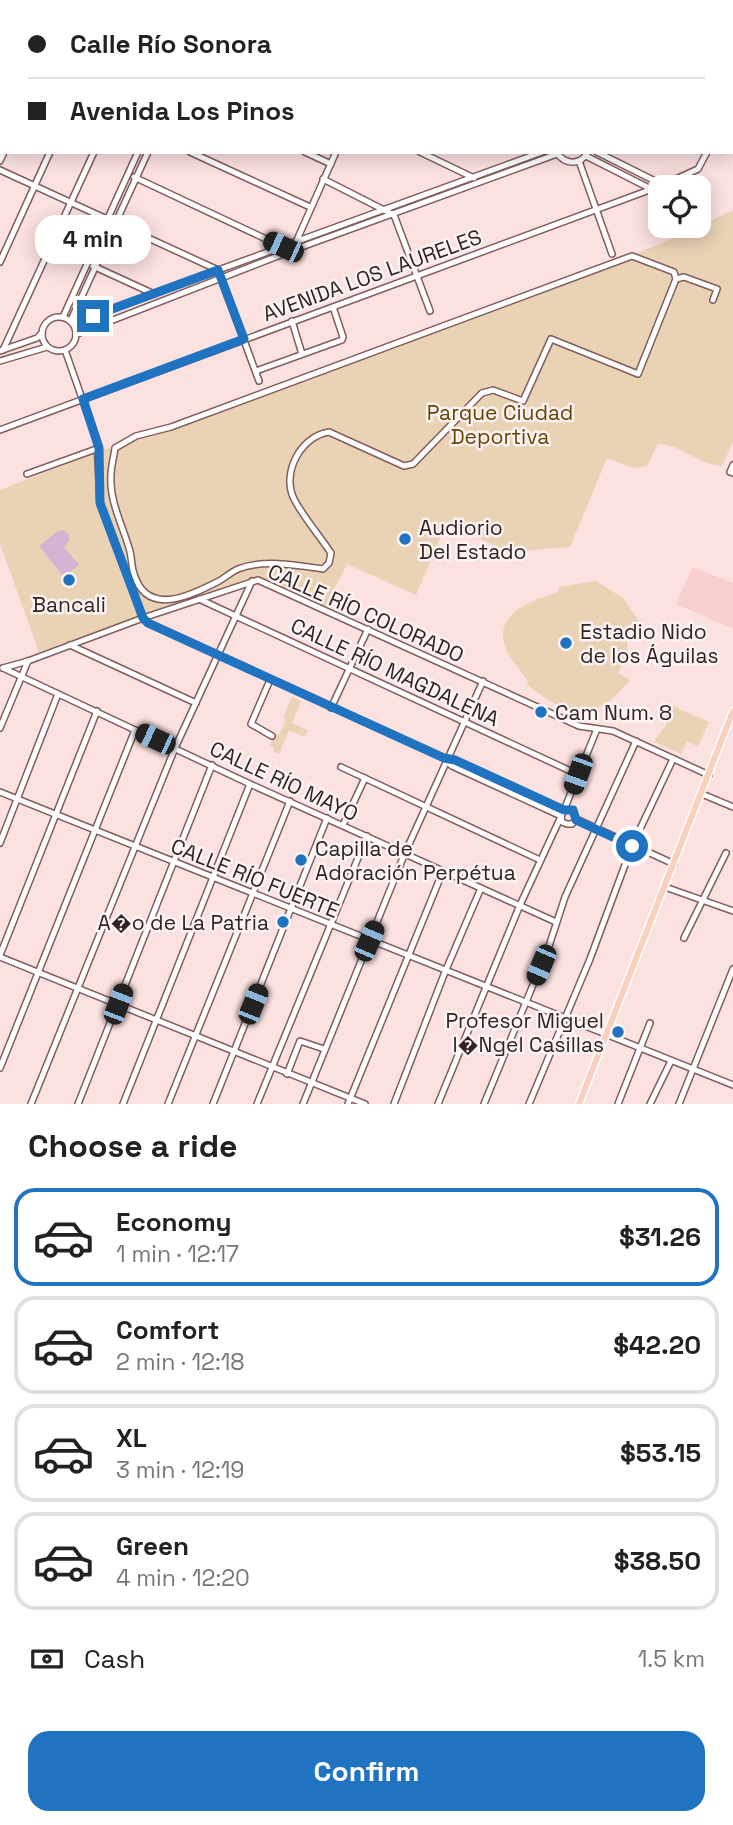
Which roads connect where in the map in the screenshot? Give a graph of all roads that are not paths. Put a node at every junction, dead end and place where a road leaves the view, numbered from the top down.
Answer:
1 (49, 154) edge
2 (93, 154) edge
3 (137, 154) edge
4 (147, 154) edge
5 (194, 154) edge
6 (309, 154) edge
7 (335, 154) edge
8 (424, 154) edge
9 (537, 154) edge
10 (554, 154) edge
11 (558, 154) edge
12 (587, 154) edge
13 (601, 154) edge
14 (706, 154) edge
15 (579, 162) junction
16 (331, 164) junction
17 (0, 170) edge
18 (128, 175) junction
19 (685, 175) edge
20 (474, 178) junction
21 (648, 178) edge
22 (136, 179) junction
23 (323, 179) junction
24 (483, 182) junction
25 (35, 186) junction
26 (648, 187) edge
27 (648, 190) edge
28 (71, 203) junction
29 (310, 207) junction
30 (386, 209) junction
31 (596, 209) junction
32 (394, 215) junction
33 (108, 219) junction
34 (116, 223) junction
35 (296, 245) junction
36 (284, 250) junction
37 (612, 254) dead end
38 (0, 262) edge
39 (87, 263) junction
40 (95, 267) junction
41 (218, 270) junction
42 (416, 276) junction
43 (221, 279) junction
44 (676, 279) junction
45 (154, 294) junction
46 (713, 300) dead end
47 (162, 301) junction
48 (333, 307) junction
49 (430, 311) dead end
50 (63, 317) junction
51 (292, 321) junction
52 (72, 322) junction
53 (42, 333) junction
54 (77, 334) junction
55 (244, 339) junction
56 (48, 347) junction
57 (65, 350) junction
58 (2, 351) edge
59 (302, 354) junction
60 (0, 361) edge
61 (256, 371) junction
62 (259, 381) dead end
63 (83, 399) junction
64 (0, 430) edge
65 (99, 448) junction
66 (733, 465) edge
67 (733, 473) edge
68 (26, 474) dead end
69 (252, 581) junction
70 (199, 599) junction
71 (235, 616) junction
72 (143, 618) junction
73 (368, 629) junction
74 (70, 645) junction
75 (217, 655) junction
76 (27, 661) junction
77 (2, 667) edge
78 (350, 668) junction
79 (21, 676) junction
80 (270, 680) junction
81 (483, 681) junction
82 (58, 694) junction
83 (196, 703) junction
84 (331, 708) junction
85 (733, 711) edge
86 (97, 712) junction
87 (466, 721) junction
88 (0, 728) edge
89 (597, 729) junction
90 (135, 730) junction
91 (272, 736) dead end
92 (636, 741) junction
93 (175, 748) junction
94 (673, 758) junction
95 (446, 760) junction
96 (212, 765) junction
97 (341, 767) dead end
98 (578, 774) junction
99 (709, 775) junction
100 (365, 778) junction
101 (250, 784) junction
102 (0, 792) edge
103 (702, 794) junction
104 (17, 799) junction
105 (290, 801) junction
106 (425, 807) junction
107 (733, 807) edge
108 (564, 810) junction
109 (56, 815) junction
110 (561, 817) junction
111 (327, 818) junction
112 (576, 820) junction
113 (343, 825) junction
114 (596, 829) junction
115 (95, 830) junction
116 (367, 836) junction
117 (0, 843) edge
118 (134, 846) junction
119 (632, 846) junction
120 (405, 853) junction
121 (726, 853) dead end
122 (540, 860) junction
123 (173, 863) junction
124 (674, 864) junction
125 (443, 871) junction
126 (212, 878) junction
127 (665, 887) junction
128 (481, 888) junction
129 (252, 894) junction
130 (701, 901) junction
131 (520, 905) junction
132 (291, 909) junction
133 (733, 911) edge
134 (556, 922) junction
135 (330, 925) junction
136 (684, 938) dead end
137 (369, 941) junction
138 (0, 956) edge
139 (407, 956) junction
140 (733, 969) edge
141 (445, 972) junction
142 (38, 973) junction
143 (486, 987) junction
144 (78, 988) junction
145 (526, 1003) junction
146 (118, 1004) junction
147 (565, 1018) junction
148 (156, 1020) junction
149 (650, 1023) dead end
150 (195, 1035) junction
151 (607, 1035) junction
152 (324, 1049) junction
153 (641, 1049) junction
154 (234, 1052) junction
155 (671, 1061) junction
156 (0, 1068) edge
157 (271, 1068) junction
158 (693, 1069) junction
159 (287, 1074) junction
160 (311, 1083) junction
161 (733, 1085) edge
162 (349, 1101) edge
163 (31, 1104) edge
164 (78, 1104) edge
165 (123, 1104) edge
166 (168, 1104) edge
167 (213, 1104) edge
168 (257, 1104) edge
169 (303, 1104) edge
170 (365, 1104) edge
171 (394, 1104) edge
172 (438, 1104) edge
173 (484, 1104) edge
174 (529, 1104) edge
175 (579, 1104) edge
176 (618, 1104) edge
177 (650, 1104) edge
178 (679, 1104) edge

1 - 25 street
2 - 28 street
3 - 18 street
4 - 22 street
5 - 29 street
6 - 16 street
7 - 16 street
8 - 20 street
9 - 20 street
10 - 24 street
11 - 15 street
12 - 15 street
12 - 26 street
13 - 21 street
14 - 19 street, AVENIDA LOS LAURELES
15 - 31 street
16 - 23 street
17 - 25 street
18 - 22 street
18 - 33 street
20 - 24 street
20 - 30 street
22 - 34 street
22 - 36 street
23 - 29 street
23 - 30 street
24 - 32 street
25 - 28 street
25 - 38 street
27 - 31 street, AVENIDA LOS LAURELES
28 - 33 street
28 - 58 street
29 - 35 street
30 - 32 street
30 - 35 street
31 - 37 street
31 - 42 street, AVENIDA LOS LAURELES
32 - 35 street
32 - 42 street
33 - 34 street
33 - 39 street
34 - 40 street
34 - 41 street
35 - 36 street
36 - 41 street
36 - 43 street
39 - 40 street
39 - 50 street
40 - 45 street
40 - 52 street
41 - 43 street
41 - 45 street
42 - 48 street, AVENIDA LOS LAURELES
42 - 49 street
43 - 47 street
43 - 55 street
44 - 44 street
44 - 46 street
45 - 47 street
45 - 52 street
47 - 54 street
48 - 51 street, AVENIDA LOS LAURELES
48 - 59 street
50 - 52 street
50 - 53 street
51 - 55 street, AVENIDA LOS LAURELES
51 - 59 street
52 - 54 street
53 - 56 street
53 - 58 street
54 - 57 street
55 - 61 street
55 - 63 street, AVENIDA LOS LAURELES
56 - 57 street
56 - 60 street
57 - 63 street
59 - 61 street
61 - 62 street
63 - 64 street, AVENIDA LOS LAURELES
63 - 65 street
65 - 68 street
65 - 72 street
66 - 67 street
69 - 70 street, CALLE RÍO COLORADO
69 - 71 street
69 - 73 street, CALLE RÍO COLORADO
70 - 71 street, CALLE RÍO MAGDALENA
70 - 72 street, CALLE RÍO COLORADO
71 - 75 street
71 - 78 street, CALLE RÍO MAGDALENA
72 - 74 street, CALLE RÍO COLORADO
72 - 75 street
73 - 78 street
73 - 81 street, CALLE RÍO COLORADO
74 - 76 street, CALLE RÍO COLORADO
74 - 83 street
75 - 80 street
75 - 83 street
76 - 77 street, CALLE RÍO COLORADO
76 - 79 street
77 - 79 street, CALLE RÍO MAYO
78 - 84 street
78 - 87 street, CALLE RÍO MAGDALENA
79 - 82 street, CALLE RÍO MAYO
79 - 88 street
80 - 84 street
80 - 91 street
81 - 87 street
81 - 89 street, CALLE RÍO COLORADO
82 - 86 street, CALLE RÍO MAYO
82 - 104 street
83 - 93 street
84 - 95 street
85 - 99 main road
86 - 90 street, CALLE RÍO MAYO
86 - 109 street
87 - 95 street
87 - 98 street, CALLE RÍO MAGDALENA
89 - 92 street, CALLE RÍO COLORADO
89 - 98 street
90 - 93 street, CALLE RÍO MAYO
90 - 115 street
92 - 94 street, CALLE RÍO COLORADO
92 - 114 street
93 - 96 street, CALLE RÍO MAYO
93 - 118 street
94 - 99 street, CALLE RÍO COLORADO
94 - 119 street
95 - 106 street
95 - 108 street
95 - 110 street
96 - 101 street, CALLE RÍO MAYO
96 - 123 street
97 - 100 street
98 - 108 street
99 - 103 main road
100 - 106 street
100 - 113 street
101 - 105 street, CALLE RÍO MAYO
101 - 126 street
102 - 104 street, CALLE RÍO FUERTE
103 - 107 street
103 - 124 main road
104 - 109 street, CALLE RÍO FUERTE
104 - 117 street
105 - 111 street, CALLE RÍO MAYO
105 - 129 street
106 - 120 street
106 - 122 street
108 - 110 street
108 - 112 street
109 - 115 street, CALLE RÍO FUERTE
109 - 138 street
110 - 112 street
110 - 122 street
111 - 113 street, CALLE RÍO MAYO
111 - 132 street
112 - 114 street
113 - 116 street, CALLE RÍO MAYO
114 - 119 street
114 - 134 street
115 - 118 street, CALLE RÍO FUERTE
115 - 142 street
116 - 120 street, CALLE RÍO MAYO
116 - 135 street
118 - 123 street, CALLE RÍO FUERTE
118 - 144 street
119 - 124 street
119 - 147 street
120 - 125 street, CALLE RÍO MAYO
120 - 137 street
121 - 130 street
122 - 131 street
123 - 126 street, CALLE RÍO FUERTE
123 - 146 street
124 - 127 main road
125 - 128 street, CALLE RÍO MAYO
125 - 139 street
126 - 129 street, CALLE RÍO FUERTE
126 - 148 street
127 - 130 street
127 - 151 main road
128 - 131 street, CALLE RÍO MAYO
128 - 141 street
129 - 132 street, CALLE RÍO FUERTE
129 - 150 street
130 - 133 street
130 - 136 street
131 - 134 street, CALLE RÍO MAYO
131 - 143 street
132 - 135 street, CALLE RÍO FUERTE
132 - 154 street
134 - 145 street
135 - 137 street, CALLE RÍO FUERTE
135 - 157 street
137 - 139 street, CALLE RÍO FUERTE
137 - 152 street
138 - 142 street
139 - 141 street, CALLE RÍO FUERTE
139 - 162 street
140 - 158 street
141 - 143 street, CALLE RÍO FUERTE
141 - 171 street
142 - 144 street
142 - 156 street
143 - 145 street, CALLE RÍO FUERTE
143 - 172 street
144 - 146 street
144 - 163 street
145 - 147 street, CALLE RÍO FUERTE
145 - 173 street
146 - 148 street
146 - 164 street
147 - 151 street, CALLE RÍO FUERTE
147 - 174 street
148 - 150 street
148 - 165 street
149 - 153 street
150 - 154 street
150 - 166 street
151 - 153 street, CALLE RÍO FUERTE
151 - 175 main road
152 - 159 street
152 - 160 street
153 - 155 street, CALLE RÍO FUERTE
153 - 176 street
154 - 157 street
154 - 167 street
155 - 158 street, CALLE RÍO FUERTE
155 - 177 street
157 - 159 street
157 - 168 street
158 - 161 street, CALLE RÍO FUERTE
158 - 178 street
159 - 160 street
160 - 162 street
160 - 169 street
162 - 170 street

